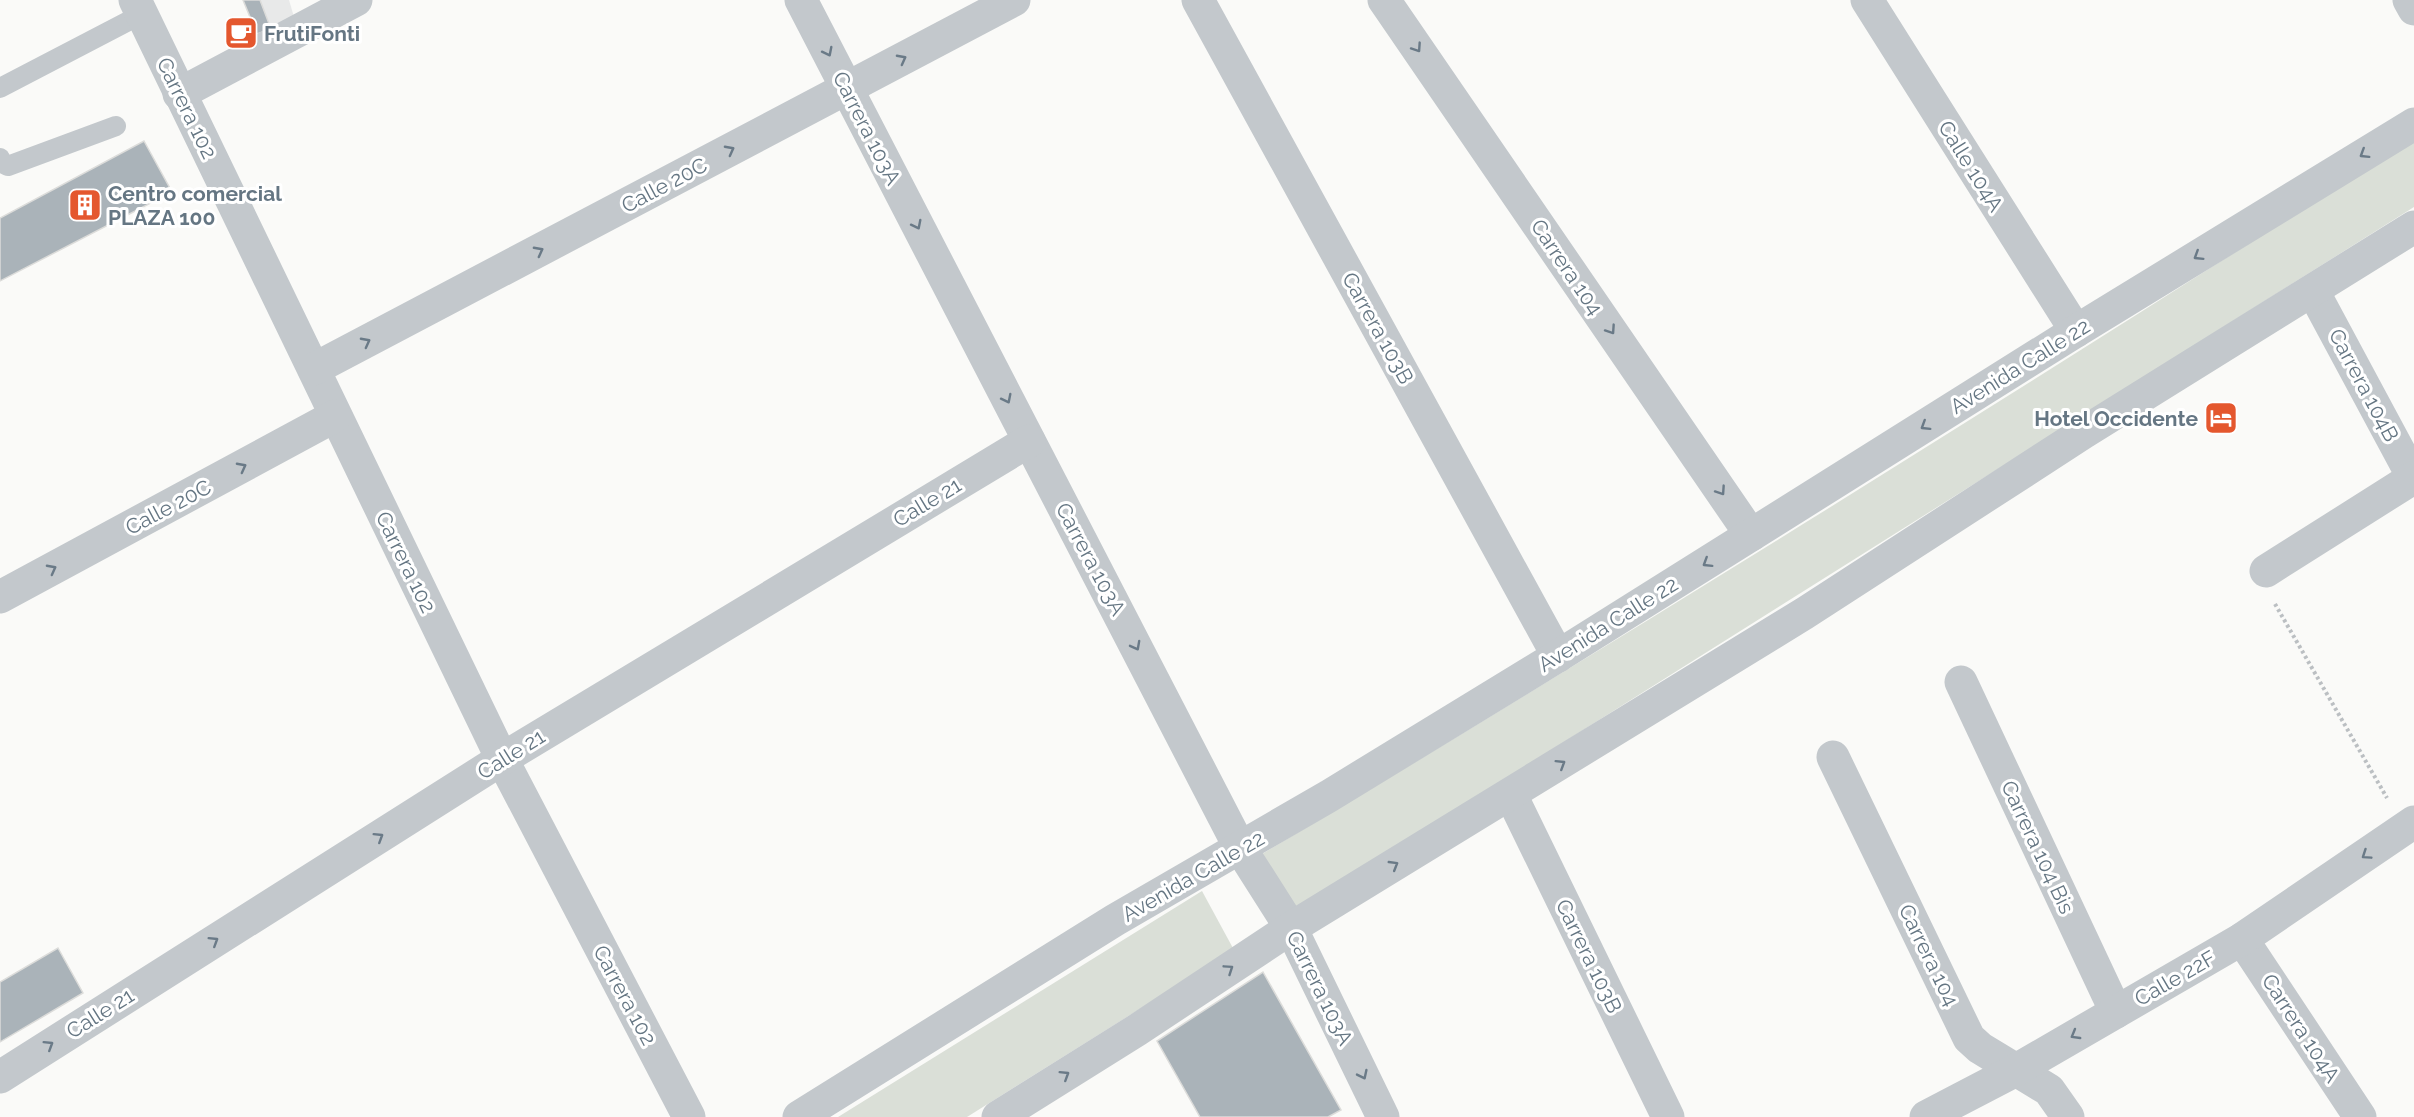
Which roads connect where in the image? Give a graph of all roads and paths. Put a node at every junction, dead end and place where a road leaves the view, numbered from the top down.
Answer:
1 (356, 0) edge
2 (801, 0) edge
3 (1014, 0) edge
4 (1198, 0) edge
5 (1384, 0) edge
6 (1867, 0) edge
7 (2409, 0) edge
8 (139, 7) edge
9 (2414, 9) edge
10 (0, 88) edge
11 (846, 89) junction
12 (179, 94) junction
13 (2414, 124) edge
14 (116, 126) dead end
15 (0, 158) edge
16 (2414, 227) edge
17 (2313, 291) junction
18 (2076, 331) junction
19 (314, 369) junction
20 (335, 416) junction
21 (1029, 441) junction
22 (2414, 479) edge
23 (1751, 535) junction
24 (2270, 586) joint
25 (0, 597) edge
26 (1558, 656) junction
27 (1961, 682) dead end
28 (1833, 757) dead end
29 (501, 759) junction
30 (1511, 795) junction
31 (2409, 826) edge
32 (1240, 848) junction
33 (1291, 928) junction
34 (2242, 939) junction
35 (2116, 1012) junction
36 (2016, 1070) junction
37 (0, 1077) edge
38 (1030, 1108) edge
39 (689, 1117) edge
40 (798, 1117) edge
41 (998, 1117) edge
42 (1383, 1117) edge
43 (1668, 1117) edge
44 (1926, 1117) edge
45 (2068, 1117) edge
46 (2360, 1117) edge

1 - 12 street
2 -> 11 street, Carrera 103A
11 -> 3 street, Calle 20C
4 - 26 street, Carrera 103B
5 -> 23 street, Carrera 104
6 - 18 street, Calle 104A
7 - 9 street
8 - 10 lane
8 - 12 street, Carrera 102
19 -> 11 street, Calle 20C
11 -> 21 street, Carrera 103A
12 - 19 street, Carrera 102
13 -> 18 street, Avenida Calle 22
14 - 15 lane
16 - 17 street
17 - 22 street, Carrera 104B
30 -> 17 street
18 -> 23 street, Avenida Calle 22
19 - 20 street, Carrera 102
25 -> 20 street, Calle 20C
20 - 29 street, Carrera 102
21 - 29 street, Calle 21
21 -> 32 street, Carrera 103A
22 - 24 street
23 -> 26 street, Avenida Calle 22
24 - 31 path
26 - 32 street, Avenida Calle 22
27 - 35 street, Carrera 104 Bis
28 - 36 street, Carrera 104
37 -> 29 street, Calle 21
29 - 39 street, Carrera 102
33 -> 30 street
30 - 43 street, Carrera 103B
31 -> 34 street, Calle 22F
32 - 33 street, Carrera 103A
32 - 40 street, Avenida Calle 22
38 -> 33 street
33 -> 42 street, Carrera 103A
34 - 35 street, Calle 22F
34 - 46 street, Carrera 104A
35 -> 36 street, Calle 22F
36 - 44 street, Calle 22F
36 - 45 street, Carrera 104
38 - 41 street

